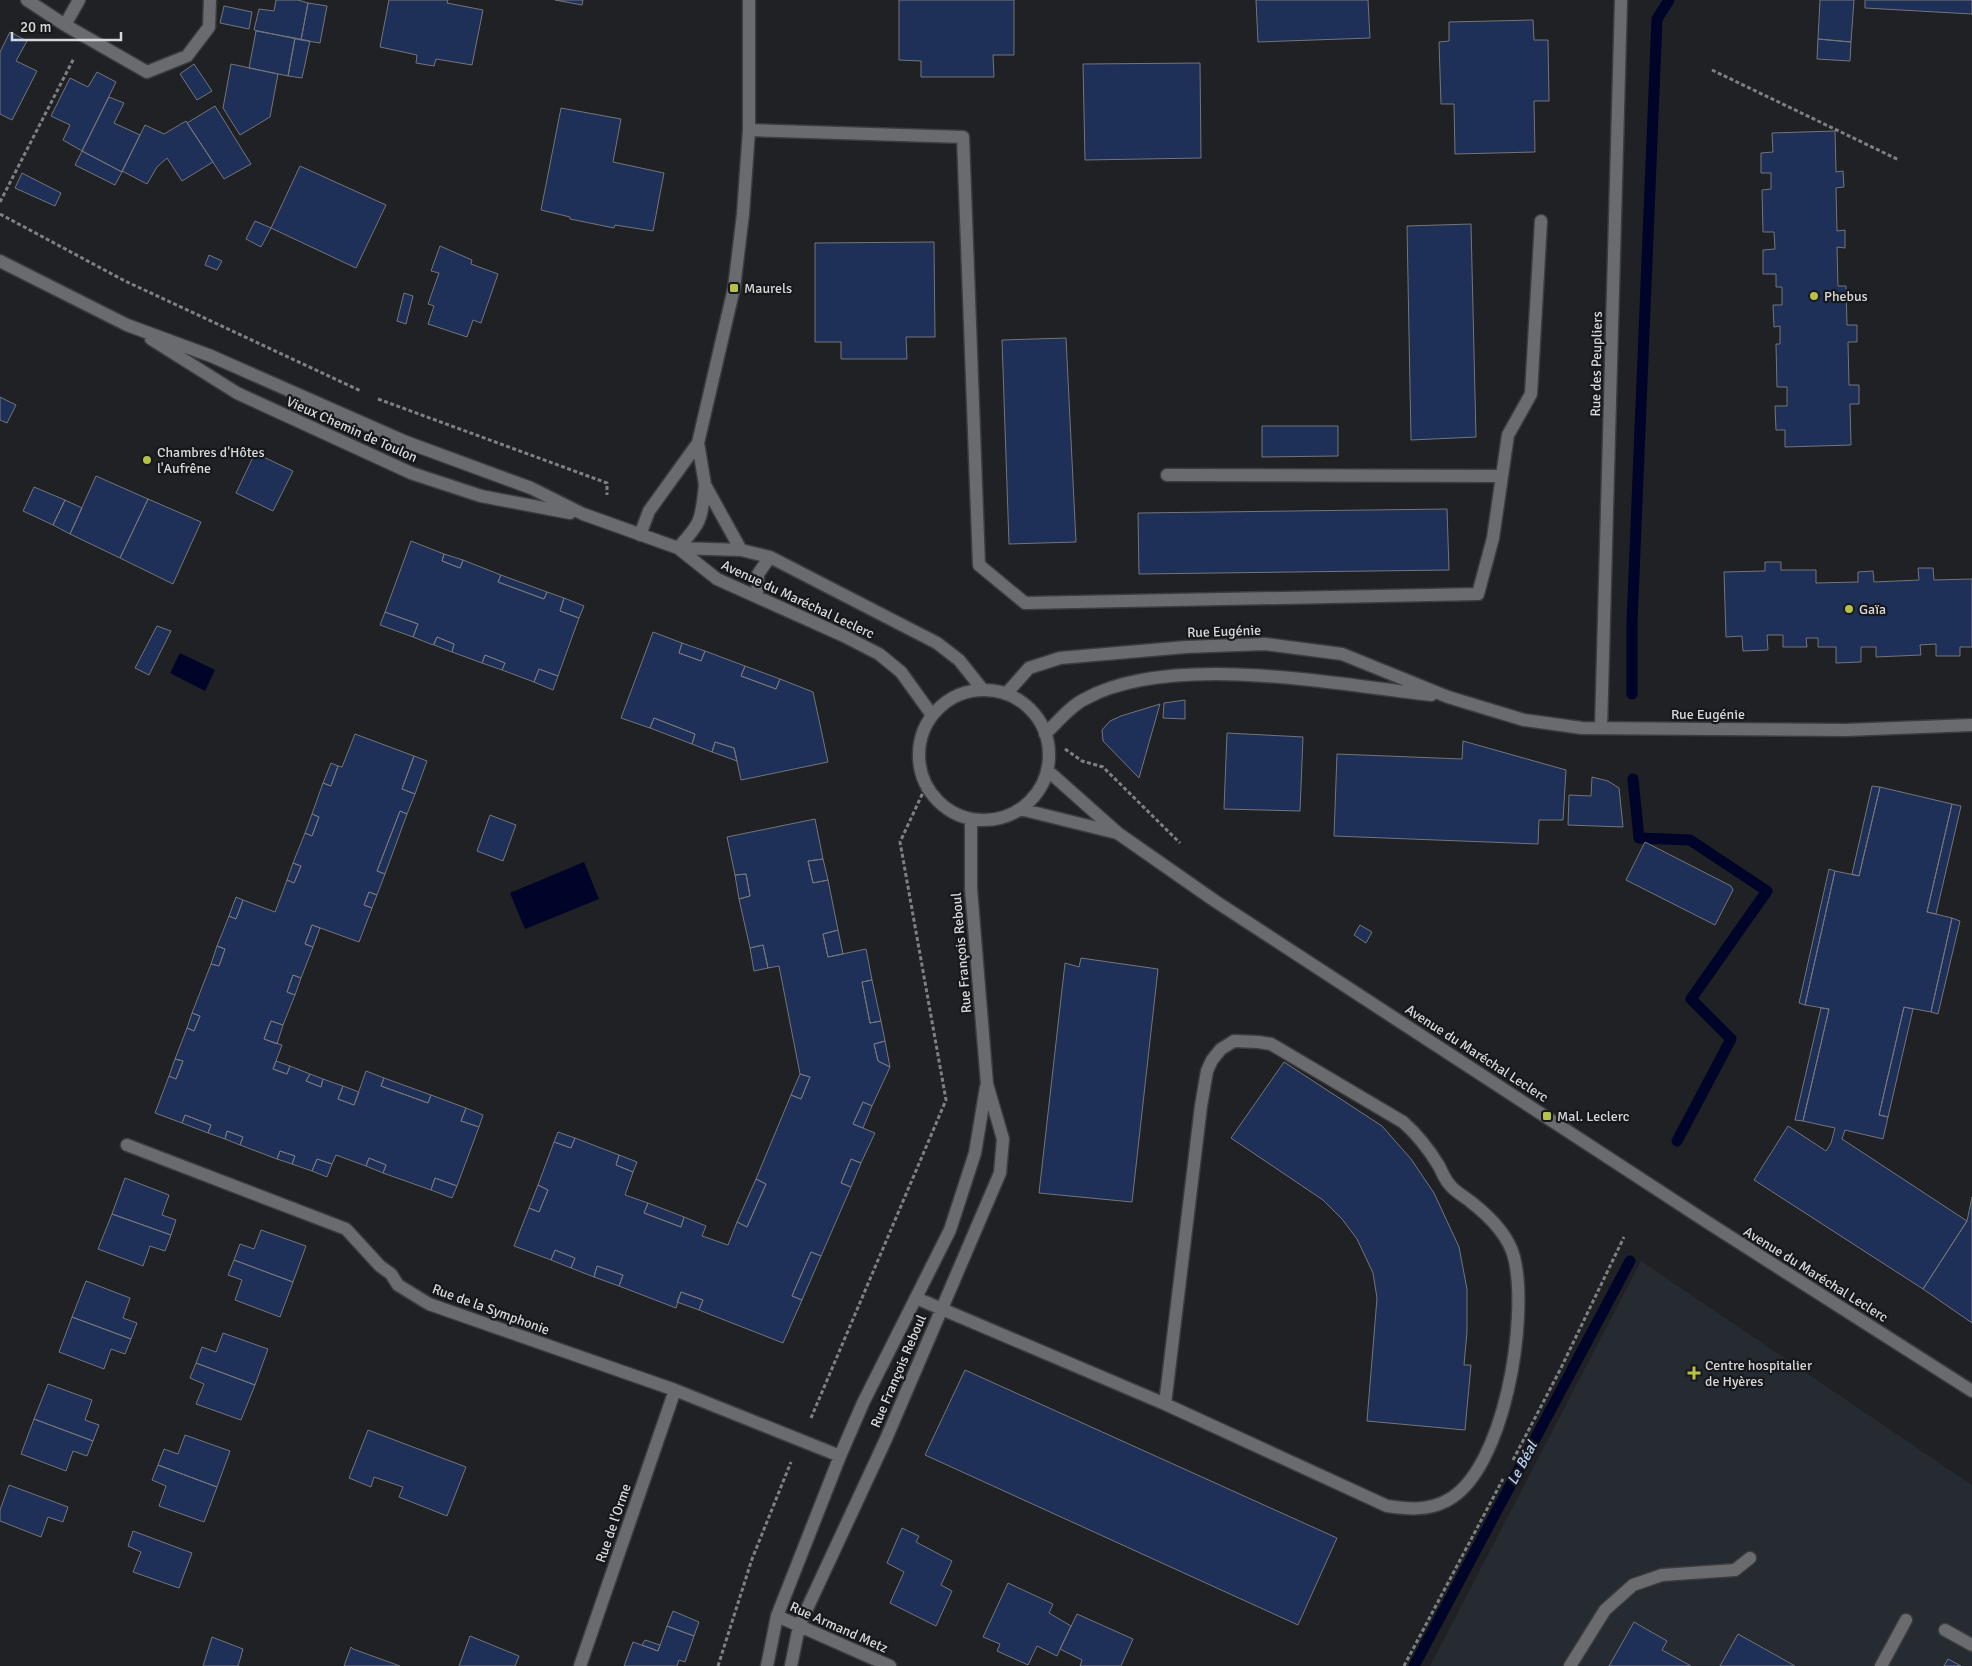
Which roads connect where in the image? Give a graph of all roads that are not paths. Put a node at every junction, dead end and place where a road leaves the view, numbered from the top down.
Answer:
1 (27, 0) edge
2 (79, 0) edge
3 (210, 0) edge
4 (749, 0) edge
5 (1621, 0) edge
6 (64, 26) junction
7 (749, 130) junction
8 (1541, 221) dead end
9 (0, 261) edge
10 (127, 325) junction
11 (698, 443) junction
12 (1167, 475) dead end
13 (1502, 476) junction
14 (705, 485) junction
15 (583, 514) junction
16 (640, 535) junction
17 (678, 548) junction
18 (741, 550) junction
19 (770, 557) junction
20 (757, 596) junction
21 (983, 690) junction
22 (1006, 694) junction
23 (1448, 697) junction
24 (932, 715) junction
25 (1972, 725) edge
26 (1601, 728) junction
27 (1045, 734) junction
28 (1047, 770) junction
29 (1020, 809) junction
30 (971, 819) junction
31 (1119, 834) junction
32 (987, 1084) junction
33 (127, 1145) dead end
34 (916, 1298) junction
35 (941, 1309) junction
36 (675, 1390) junction
37 (1972, 1391) edge
38 (1165, 1404) junction
39 (840, 1456) junction
40 (1750, 1558) dead end
41 (777, 1616) junction
42 (1906, 1620) dead end
43 (799, 1626) junction
44 (1945, 1630) dead end
45 (1972, 1645) edge
46 (580, 1666) edge
47 (767, 1666) edge
48 (791, 1666) edge
49 (890, 1666) edge
50 (1570, 1666) edge
51 (1881, 1666) edge

1 - 6 street
2 - 6 street
3 - 6 street
4 - 7 street
5 - 26 street, Rue des Peupliers
7 - 11 street
7 - 13 street
8 - 13 street
9 - 10 street, Vieux Chemin de Toulon
10 - 15 street, Vieux Chemin de Toulon
10 - 15 street, Vieux Chemin de Toulon
11 - 14 street
11 - 16 street
12 - 13 street
14 - 17 street
14 - 18 street
15 - 16 street, Vieux Chemin de Toulon
16 - 17 street, Vieux Chemin de Toulon
17 - 18 street, Avenue du Maréchal Leclerc
17 - 20 street, Avenue du Maréchal Leclerc
18 - 19 street, Avenue du Maréchal Leclerc
19 - 20 street
19 - 21 street, Avenue du Maréchal Leclerc
20 - 24 street, Avenue du Maréchal Leclerc
21 - 22 street
21 - 24 street
22 - 23 street, Rue Eugénie
22 - 27 street
23 - 26 street, Rue Eugénie
23 - 27 street, Rue Eugénie
24 - 30 street
25 - 26 street, Rue Eugénie
27 - 28 street
28 - 29 street
28 - 31 street, Avenue du Maréchal Leclerc
29 - 30 street
29 - 31 street, Avenue du Maréchal Leclerc
30 - 32 street, Rue François Reboul
31 - 37 street, Avenue du Maréchal Leclerc
32 - 34 street, Rue François Reboul
32 - 35 street, Rue François Reboul
33 - 36 street, Rue de la Symphonie
34 - 35 street
34 - 39 street, Rue François Reboul
35 - 38 street
35 - 43 street, Rue François Reboul
36 - 39 street, Rue de la Symphonie
36 - 46 street, Rue de l'Orme
38 - 38 street
39 - 41 street, Rue François Reboul
40 - 50 street
41 - 43 street, Rue Armand Metz
41 - 47 street, Rue François Reboul
42 - 51 street
43 - 48 street, Rue François Reboul
43 - 49 street, Rue Armand Metz
44 - 45 street

